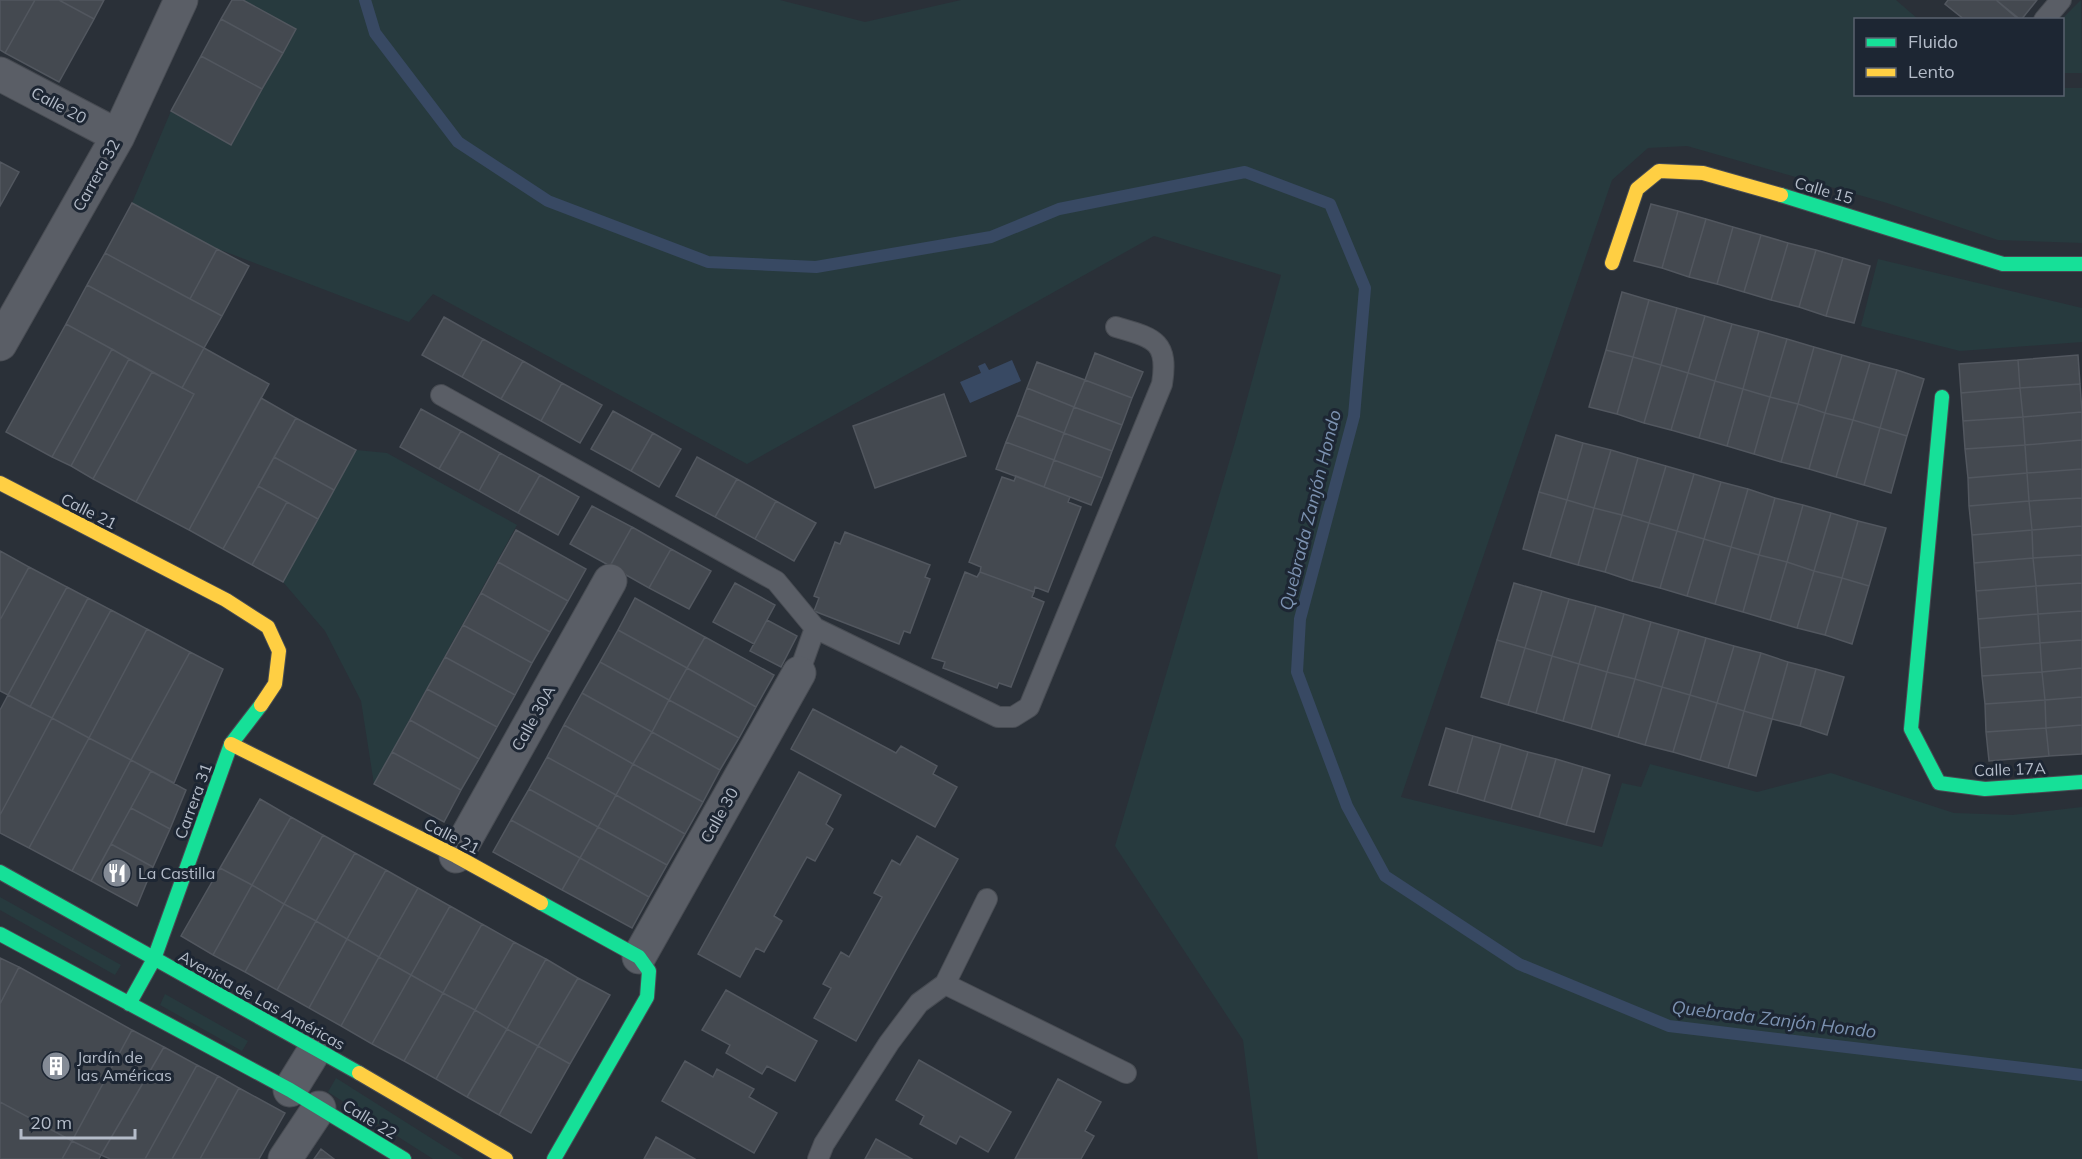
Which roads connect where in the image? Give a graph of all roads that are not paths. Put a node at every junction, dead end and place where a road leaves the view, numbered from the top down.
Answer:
1 (181, 0) edge
2 (2061, 0) edge
3 (2046, 18) edge
4 (0, 74) edge
5 (118, 136) junction
6 (1612, 263) dead end
7 (2082, 264) edge
8 (1116, 327) dead end
9 (0, 344) edge
10 (441, 395) dead end
11 (1942, 397) dead end
12 (0, 483) edge
13 (610, 581) dead end
14 (815, 628) junction
15 (799, 673) joint
16 (275, 684) joint
17 (231, 744) junction
18 (2082, 782) edge
19 (456, 856) junction
20 (0, 872) edge
21 (987, 900) dead end
22 (0, 934) edge
23 (154, 959) junction
24 (644, 964) junction
25 (945, 984) junction
26 (129, 1004) junction
27 (316, 1048) junction
28 (1126, 1073) dead end
29 (290, 1090) junction
30 (319, 1108) junction
31 (285, 1159) edge
32 (404, 1159) edge
33 (506, 1159) edge
34 (554, 1159) edge
35 (818, 1159) edge

1 - 5 street, Carrera 32
2 - 3 lane
4 - 5 street, Calle 20
5 - 9 street, Carrera 32
6 - 7 street, Calle 15
8 - 14 lane
10 - 14 lane
11 - 18 street, Calle 17A
12 - 16 street, Calle 21
13 - 19 street, Calle 30A
14 - 15 lane
15 - 24 street, Calle 30
16 - 17 street, Carrera 31
17 - 19 street, Calle 21
17 - 23 street, Carrera 31
19 - 24 street, Calle 21
20 - 23 street, Avenida de Las Américas
21 - 25 lane
22 - 26 street
23 - 26 street, Carrera 31
23 - 27 street, Avenida de Las Américas
24 - 34 street, Calle 30
25 - 28 lane
25 - 35 lane
26 - 29 street
27 - 29 street
27 - 33 street, Avenida de Las Américas
29 - 30 street
30 - 31 street
30 - 32 street, Calle 22

